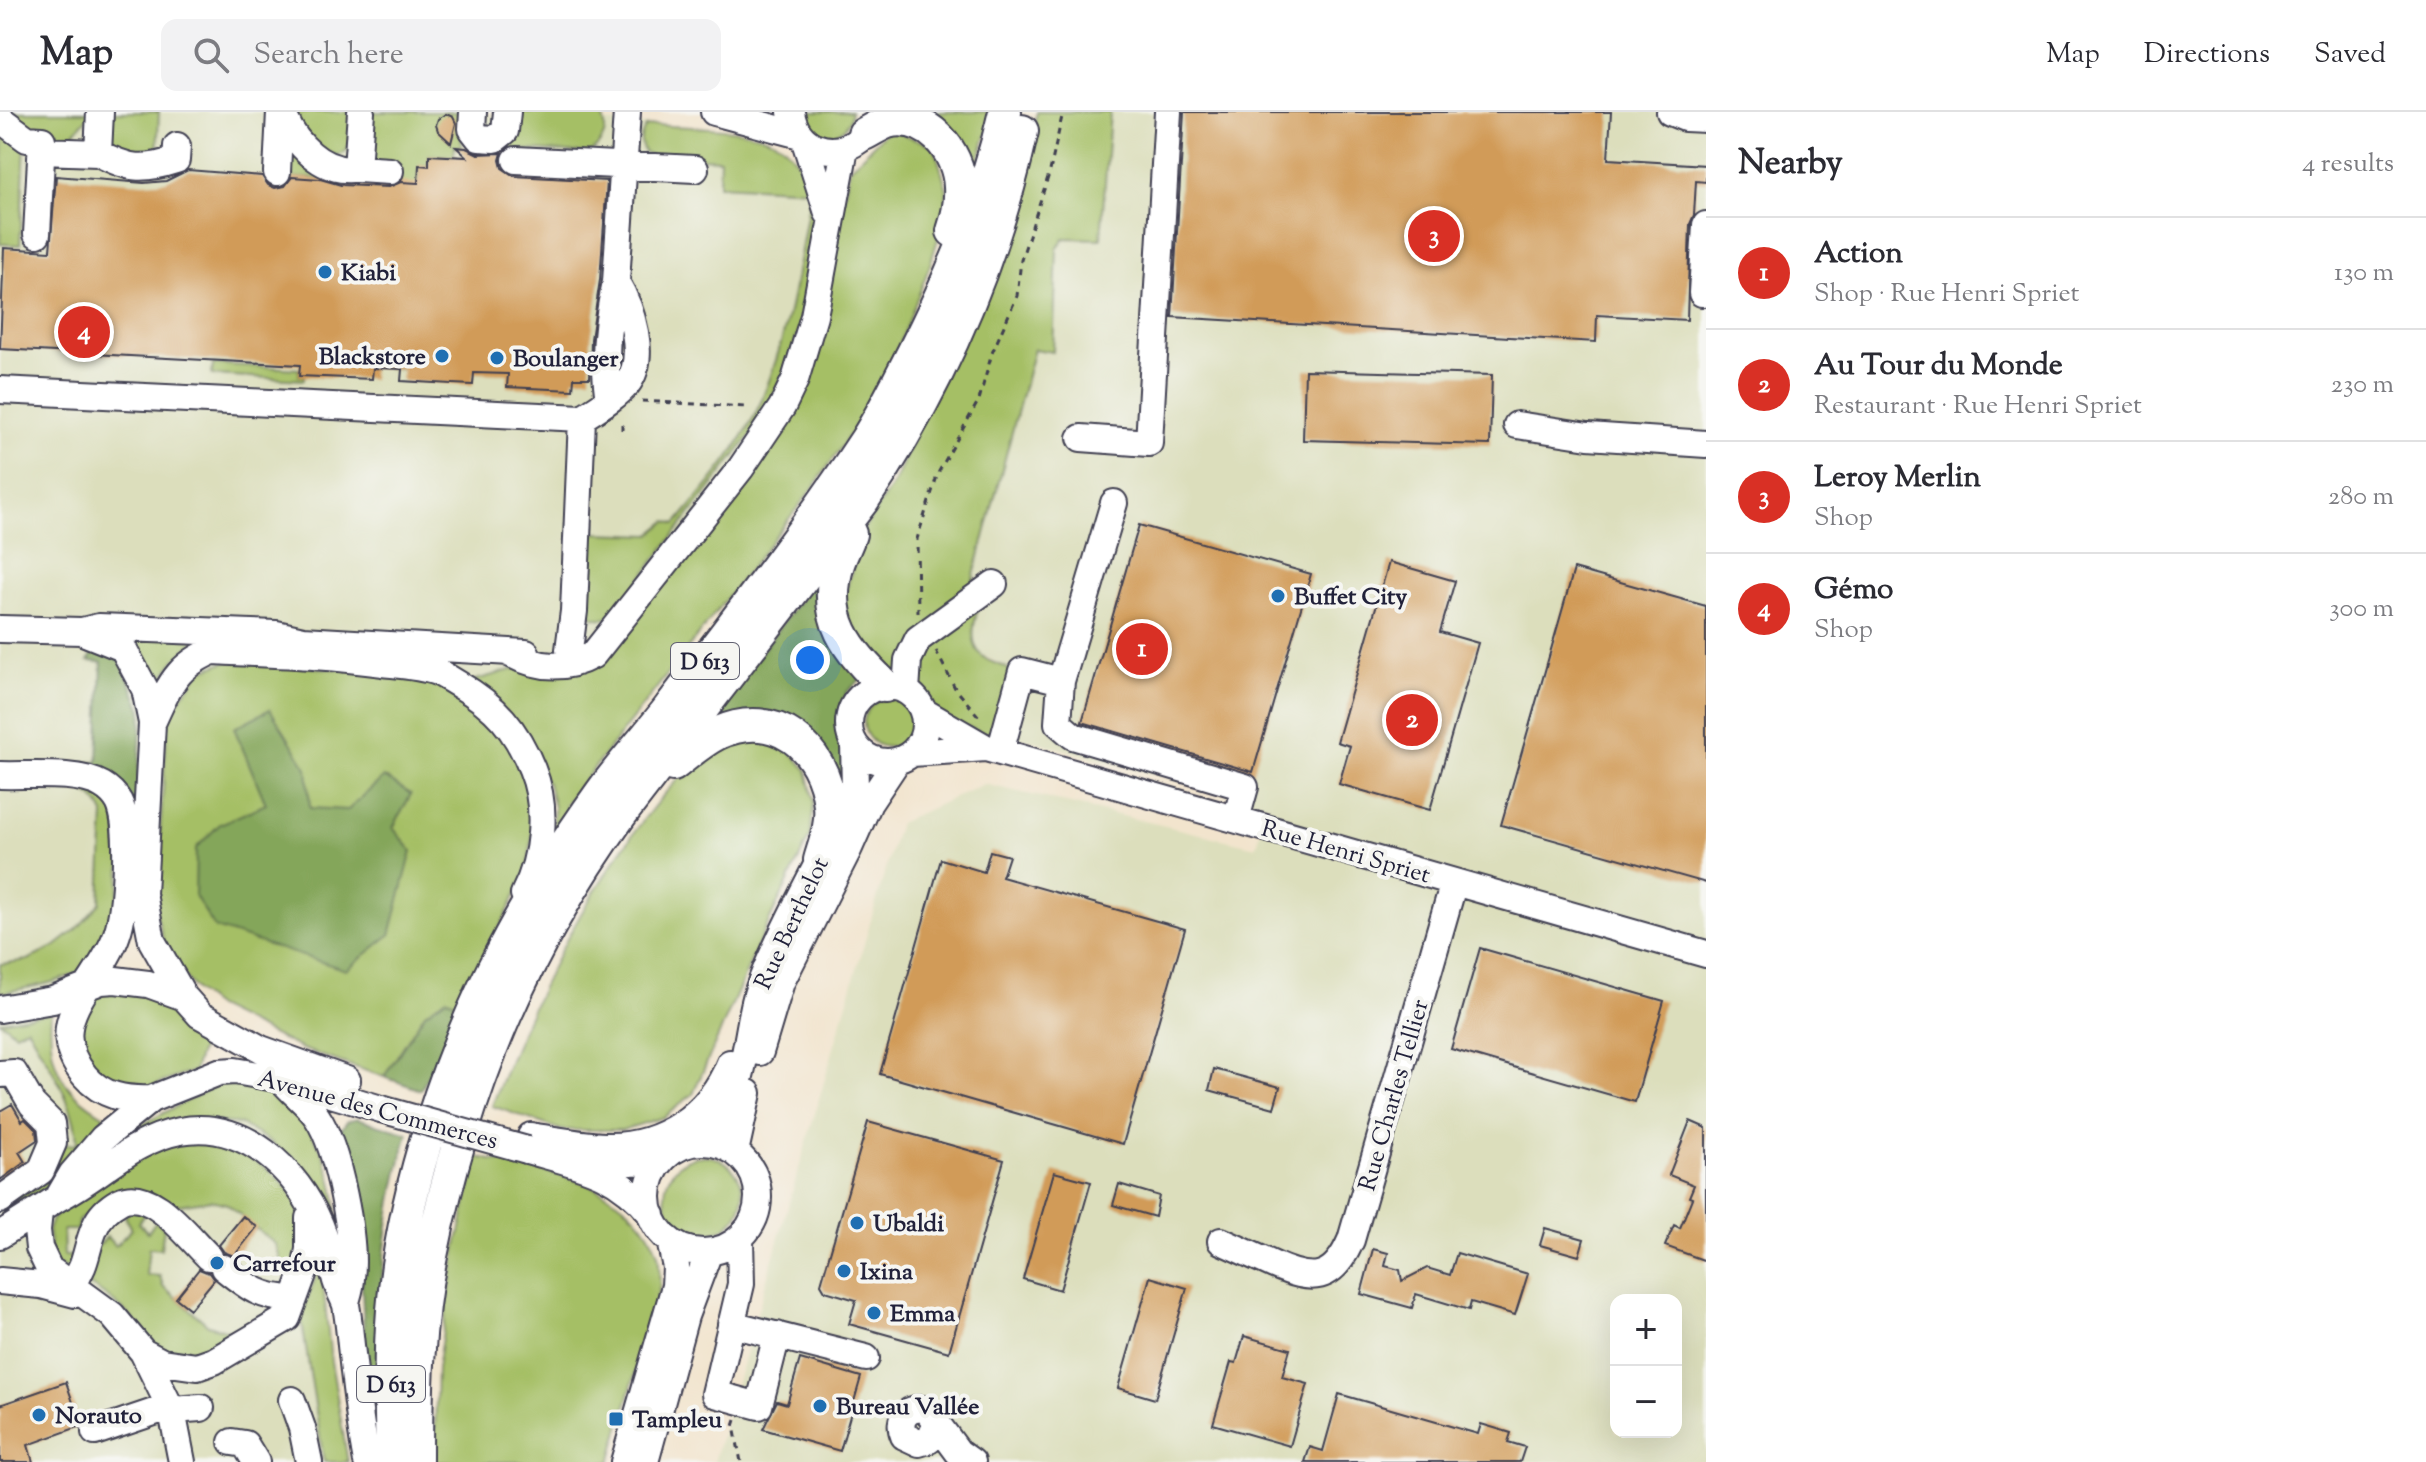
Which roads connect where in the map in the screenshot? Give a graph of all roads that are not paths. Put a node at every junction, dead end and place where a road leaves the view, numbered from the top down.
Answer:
1 (100, 112) edge
2 (282, 112) edge
3 (361, 112) edge
4 (473, 112) edge
5 (507, 112) edge
6 (627, 112) edge
7 (714, 112) edge
8 (1005, 112) edge
9 (1027, 112) edge
10 (1168, 112) edge
11 (1670, 112) edge
12 (1704, 117) edge
13 (0, 119) edge
14 (799, 129) edge
15 (861, 131) edge
16 (177, 146) dead end
17 (41, 151) junction
18 (98, 153) junction
19 (516, 160) dead end
20 (622, 165) junction
21 (357, 169) junction
22 (695, 169) dead end
23 (390, 171) dead end
24 (277, 172) dead end
25 (830, 221) junction
26 (1706, 225) edge
27 (37, 234) dead end
28 (1705, 258) edge
29 (902, 373) junction
30 (0, 390) edge
31 (582, 418) junction
32 (1517, 425) dead end
33 (1081, 438) dead end
34 (1706, 444) edge
35 (863, 500) junction
36 (1114, 503) dead end
37 (994, 584) dead end
38 (574, 611) junction
39 (616, 627) junction
40 (0, 629) edge
41 (82, 631) junction
42 (303, 640) junction
43 (569, 650) junction
44 (211, 651) junction
45 (509, 653) junction
46 (1061, 681) junction
47 (896, 688) junction
48 (924, 712) junction
49 (152, 723) junction
50 (990, 742) junction
51 (854, 743) junction
52 (905, 757) junction
53 (0, 775) edge
54 (621, 814) junction
55 (1236, 819) junction
56 (820, 860) junction
57 (1454, 882) junction
58 (504, 947) junction
59 (1706, 954) edge
60 (87, 986) junction
61 (184, 997) junction
62 (755, 1000) junction
63 (0, 1009) edge
64 (5, 1069) edge
65 (281, 1079) junction
66 (151, 1099) junction
67 (383, 1101) junction
68 (700, 1142) junction
69 (529, 1143) junction
70 (735, 1152) junction
71 (670, 1153) junction
72 (301, 1191) junction
73 (0, 1200) edge
74 (48, 1205) junction
75 (652, 1215) junction
76 (0, 1235) edge
77 (740, 1238) junction
78 (670, 1241) junction
79 (1221, 1241) dead end
80 (709, 1252) junction
81 (0, 1281) edge
82 (79, 1290) junction
83 (294, 1299) junction
84 (345, 1304) junction
85 (731, 1324) junction
86 (777, 1335) junction
87 (143, 1352) junction
88 (866, 1358) dead end
89 (292, 1400) dead end
90 (201, 1408) dead end
91 (172, 1411) junction
92 (95, 1432) dead end
93 (232, 1442) dead end
94 (917, 1443) edge
95 (182, 1462) edge
96 (256, 1462) edge
97 (309, 1462) edge
98 (367, 1462) edge
99 (392, 1462) edge
100 (416, 1462) edge
101 (624, 1462) edge
102 (645, 1462) edge
103 (970, 1462) edge

1 - 18 street
2 - 21 street
2 - 24 street
3 - 21 street
4 - 5 street
6 - 20 street
7 - 14 street
8 - 29 main road, D 613
9 - 35 main road, D 613
10 - 33 street
11 - 12 street
13 - 17 street
14 - 15 street
14 - 25 street
15 - 25 street
15 - 29 main road
16 - 18 street
17 - 18 street
17 - 27 street
19 - 20 street
20 - 22 street
20 - 31 street
21 - 23 street
25 - 39 street
26 - 28 street
29 - 58 main road, D 613
30 - 31 street
31 - 38 street
32 - 34 street
35 - 47 main road
35 - 54 main road, D 613
36 - 46 street
37 - 47 street
38 - 39 street
38 - 43 street
39 - 43 street
39 - 45 street
40 - 41 street
41 - 42 street
41 - 49 street
42 - 44 street
42 - 45 street
43 - 45 street
44 - 49 street
44 - 58 street
46 - 50 street
46 - 55 street
47 - 48 street
47 - 51 street
48 - 50 street
48 - 52 street
49 - 61 street
50 - 52 street
50 - 55 street, Rue Henri Spriet
51 - 52 street
51 - 56 street, Rue Berthelot
52 - 70 street, Rue Berthelot
53 - 60 street
54 - 56 main road
54 - 100 main road, D 613
55 - 57 street, Rue Henri Spriet
56 - 62 street, Rue Berthelot
57 - 59 street, Rue Henri Spriet
57 - 79 street, Rue Charles Tellier
58 - 99 main road, D 613
60 - 61 street, Avenue des Commerces
60 - 63 street, Avenue des Commerces
60 - 66 street
61 - 67 street, Avenue des Commerces
62 - 68 street, Rue Berthelot
62 - 69 street
64 - 73 street
65 - 66 street, Avenue des Commerces
65 - 67 street, Avenue des Commerces
65 - 84 street
66 - 74 street, Avenue des Commerces
67 - 69 street, Avenue des Commerces
68 - 70 street
68 - 71 street
69 - 71 street, Avenue des Commerces
69 - 75 street, Avenue des Commerces
70 - 77 street
71 - 75 street
72 - 74 street
72 - 83 street
72 - 84 street
74 - 76 street, Avenue des Commerces
74 - 82 street
75 - 78 street
77 - 80 street
77 - 85 street
78 - 80 street
78 - 101 street
80 - 102 street
81 - 82 street
82 - 83 street
82 - 87 street
83 - 87 street
84 - 98 street
85 - 86 street
85 - 86 street
86 - 88 street
87 - 91 street
89 - 97 street
90 - 91 street
91 - 92 street
91 - 95 street
93 - 96 street
94 - 103 street

